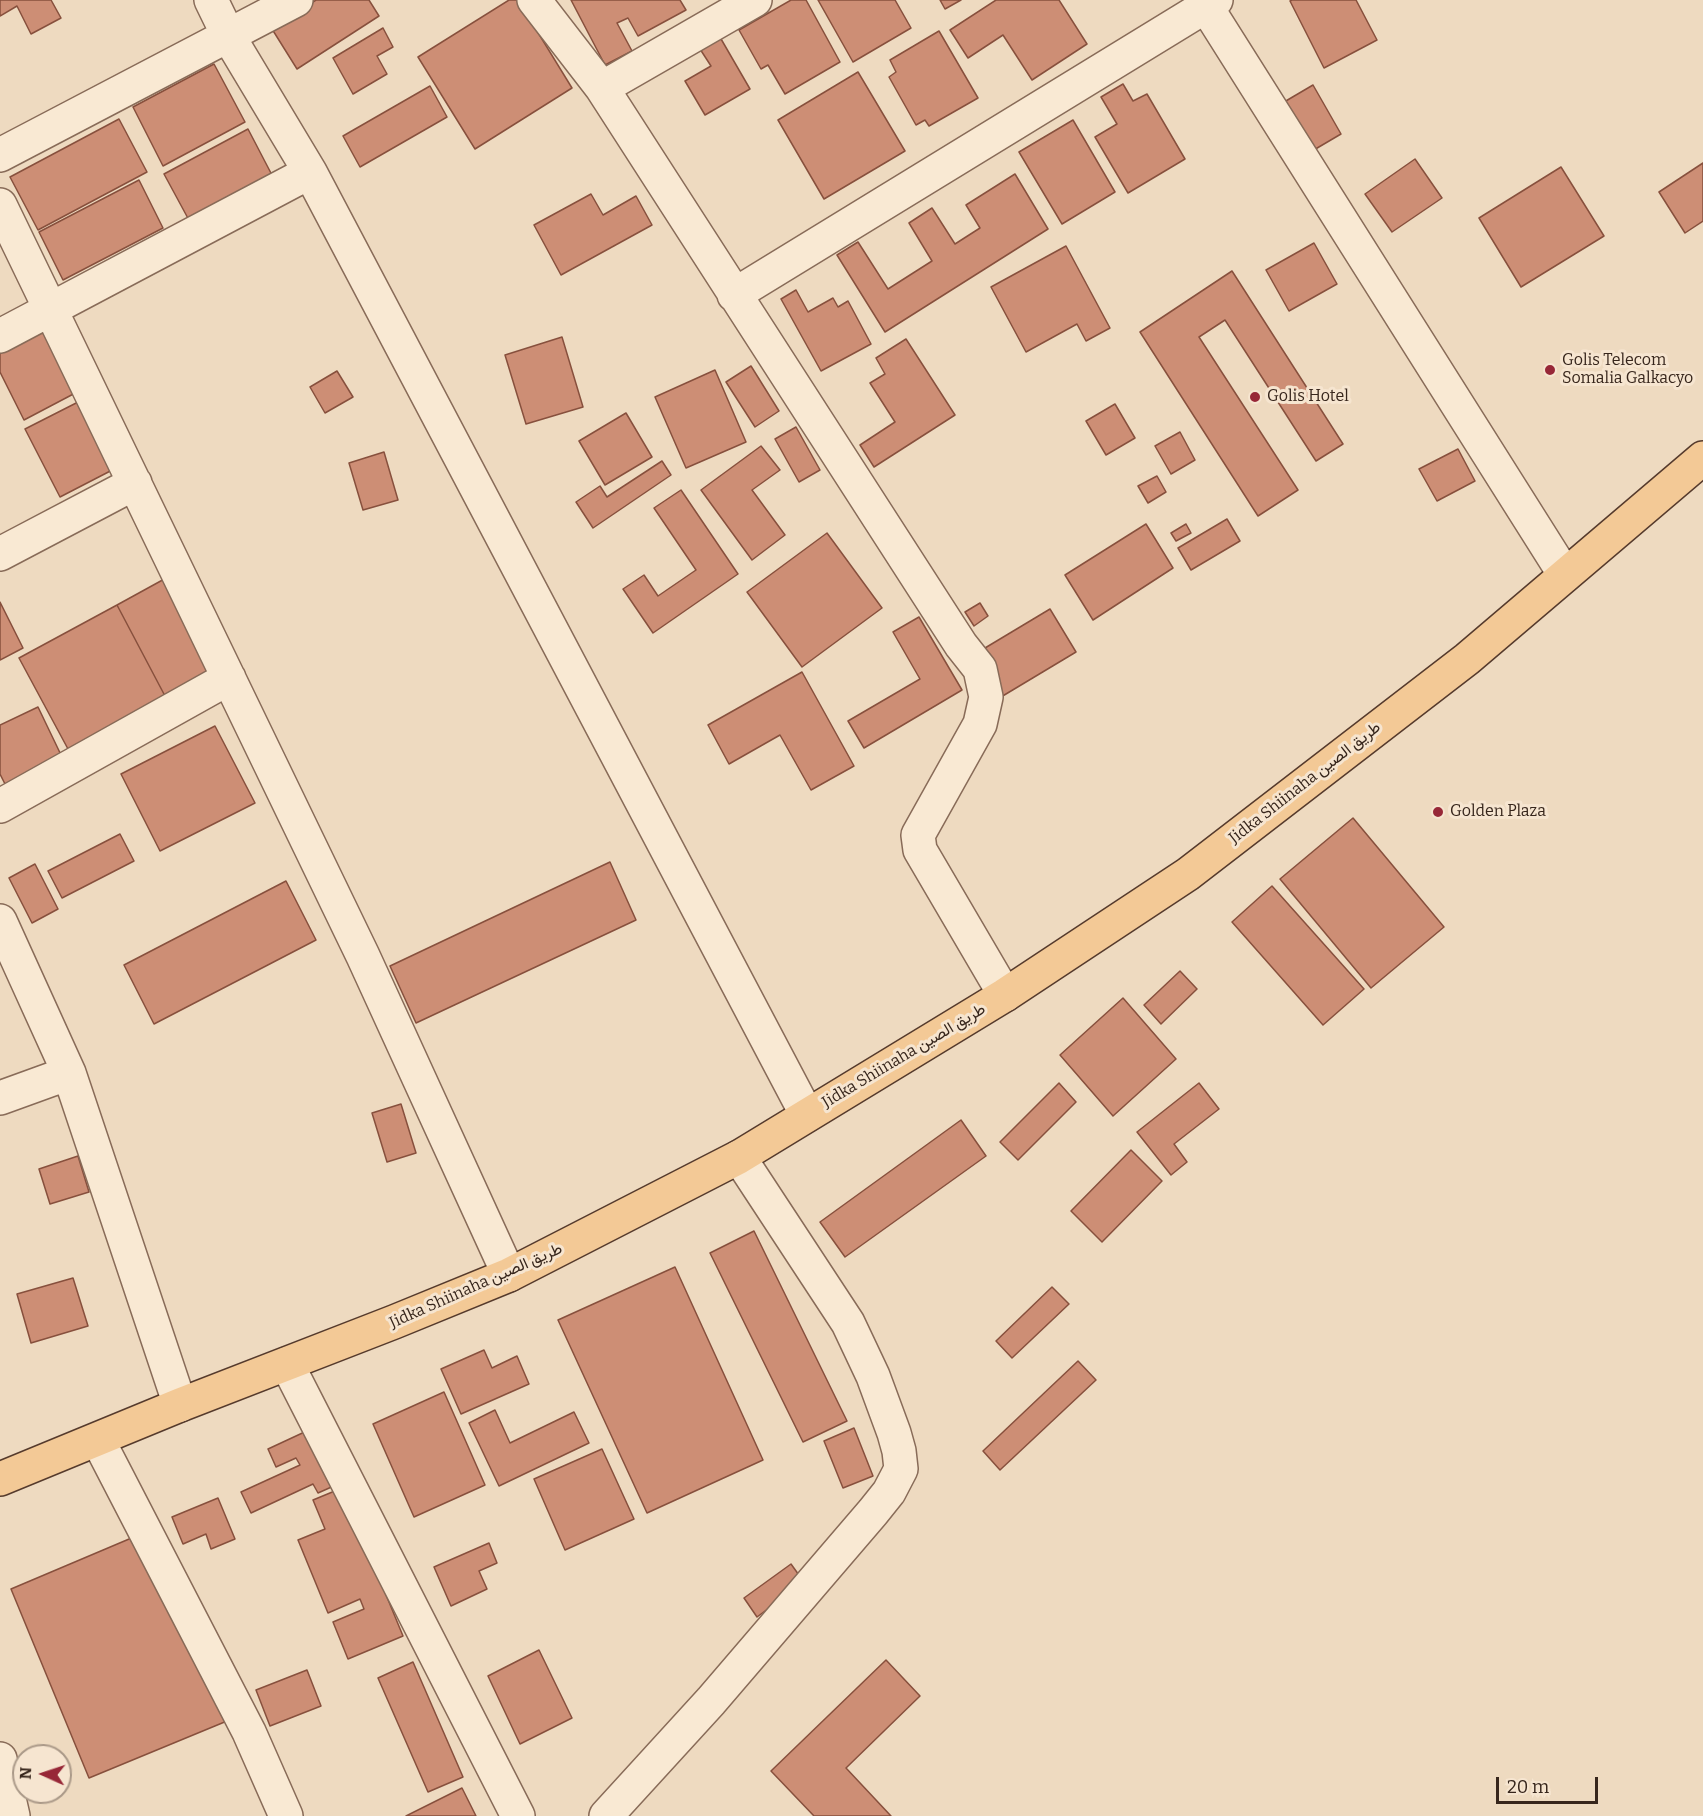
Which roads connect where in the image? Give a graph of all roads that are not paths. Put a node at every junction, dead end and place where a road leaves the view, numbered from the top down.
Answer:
1 (211, 0) edge
2 (297, 0) edge
3 (534, 0) edge
4 (755, 0) edge
5 (1208, 2) edge
6 (229, 37) junction
7 (602, 88) junction
8 (0, 155) edge
9 (310, 172) junction
10 (0, 205) edge
11 (734, 295) junction
12 (52, 309) junction
13 (0, 336) edge
14 (1703, 458) edge
15 (135, 483) junction
16 (0, 555) edge
17 (1565, 575) junction
18 (229, 678) junction
19 (0, 806) edge
20 (0, 921) edge
21 (1005, 994) junction
22 (69, 1073) junction
23 (0, 1098) edge
24 (807, 1115) junction
25 (739, 1157) junction
26 (508, 1275) junction
27 (287, 1364) junction
28 (180, 1405) junction
29 (98, 1440) junction
30 (0, 1479) edge
31 (0, 1759) edge
32 (13, 1816) edge
33 (286, 1816) edge
34 (518, 1816) edge
35 (606, 1816) edge

1 - 6 street
2 - 6 street
3 - 7 street
4 - 7 street
5 - 11 street
5 - 17 street
6 - 8 street
6 - 9 street
7 - 11 street
9 - 12 street
9 - 24 street
10 - 12 street
11 - 21 street
12 - 13 street
12 - 15 street
14 - 17 main road, Jidka Shiinaha طريق الصين
15 - 16 street
15 - 18 street
17 - 21 main road, Jidka Shiinaha طريق الصين
18 - 19 street
18 - 26 street
20 - 22 street
21 - 24 main road, Jidka Shiinaha طريق الصين
22 - 23 street
22 - 28 street
24 - 25 main road, Jidka Shiinaha طريق الصين
25 - 26 main road, Jidka Shiinaha طريق الصين
25 - 35 street
26 - 27 main road, Jidka Shiinaha طريق الصين
27 - 28 main road, Jidka Shiinaha طريق الصين
27 - 34 street
28 - 29 main road, Jidka Shiinaha طريق الصين
29 - 30 main road, Jidka Shiinaha طريق الصين
29 - 33 street
31 - 32 street

